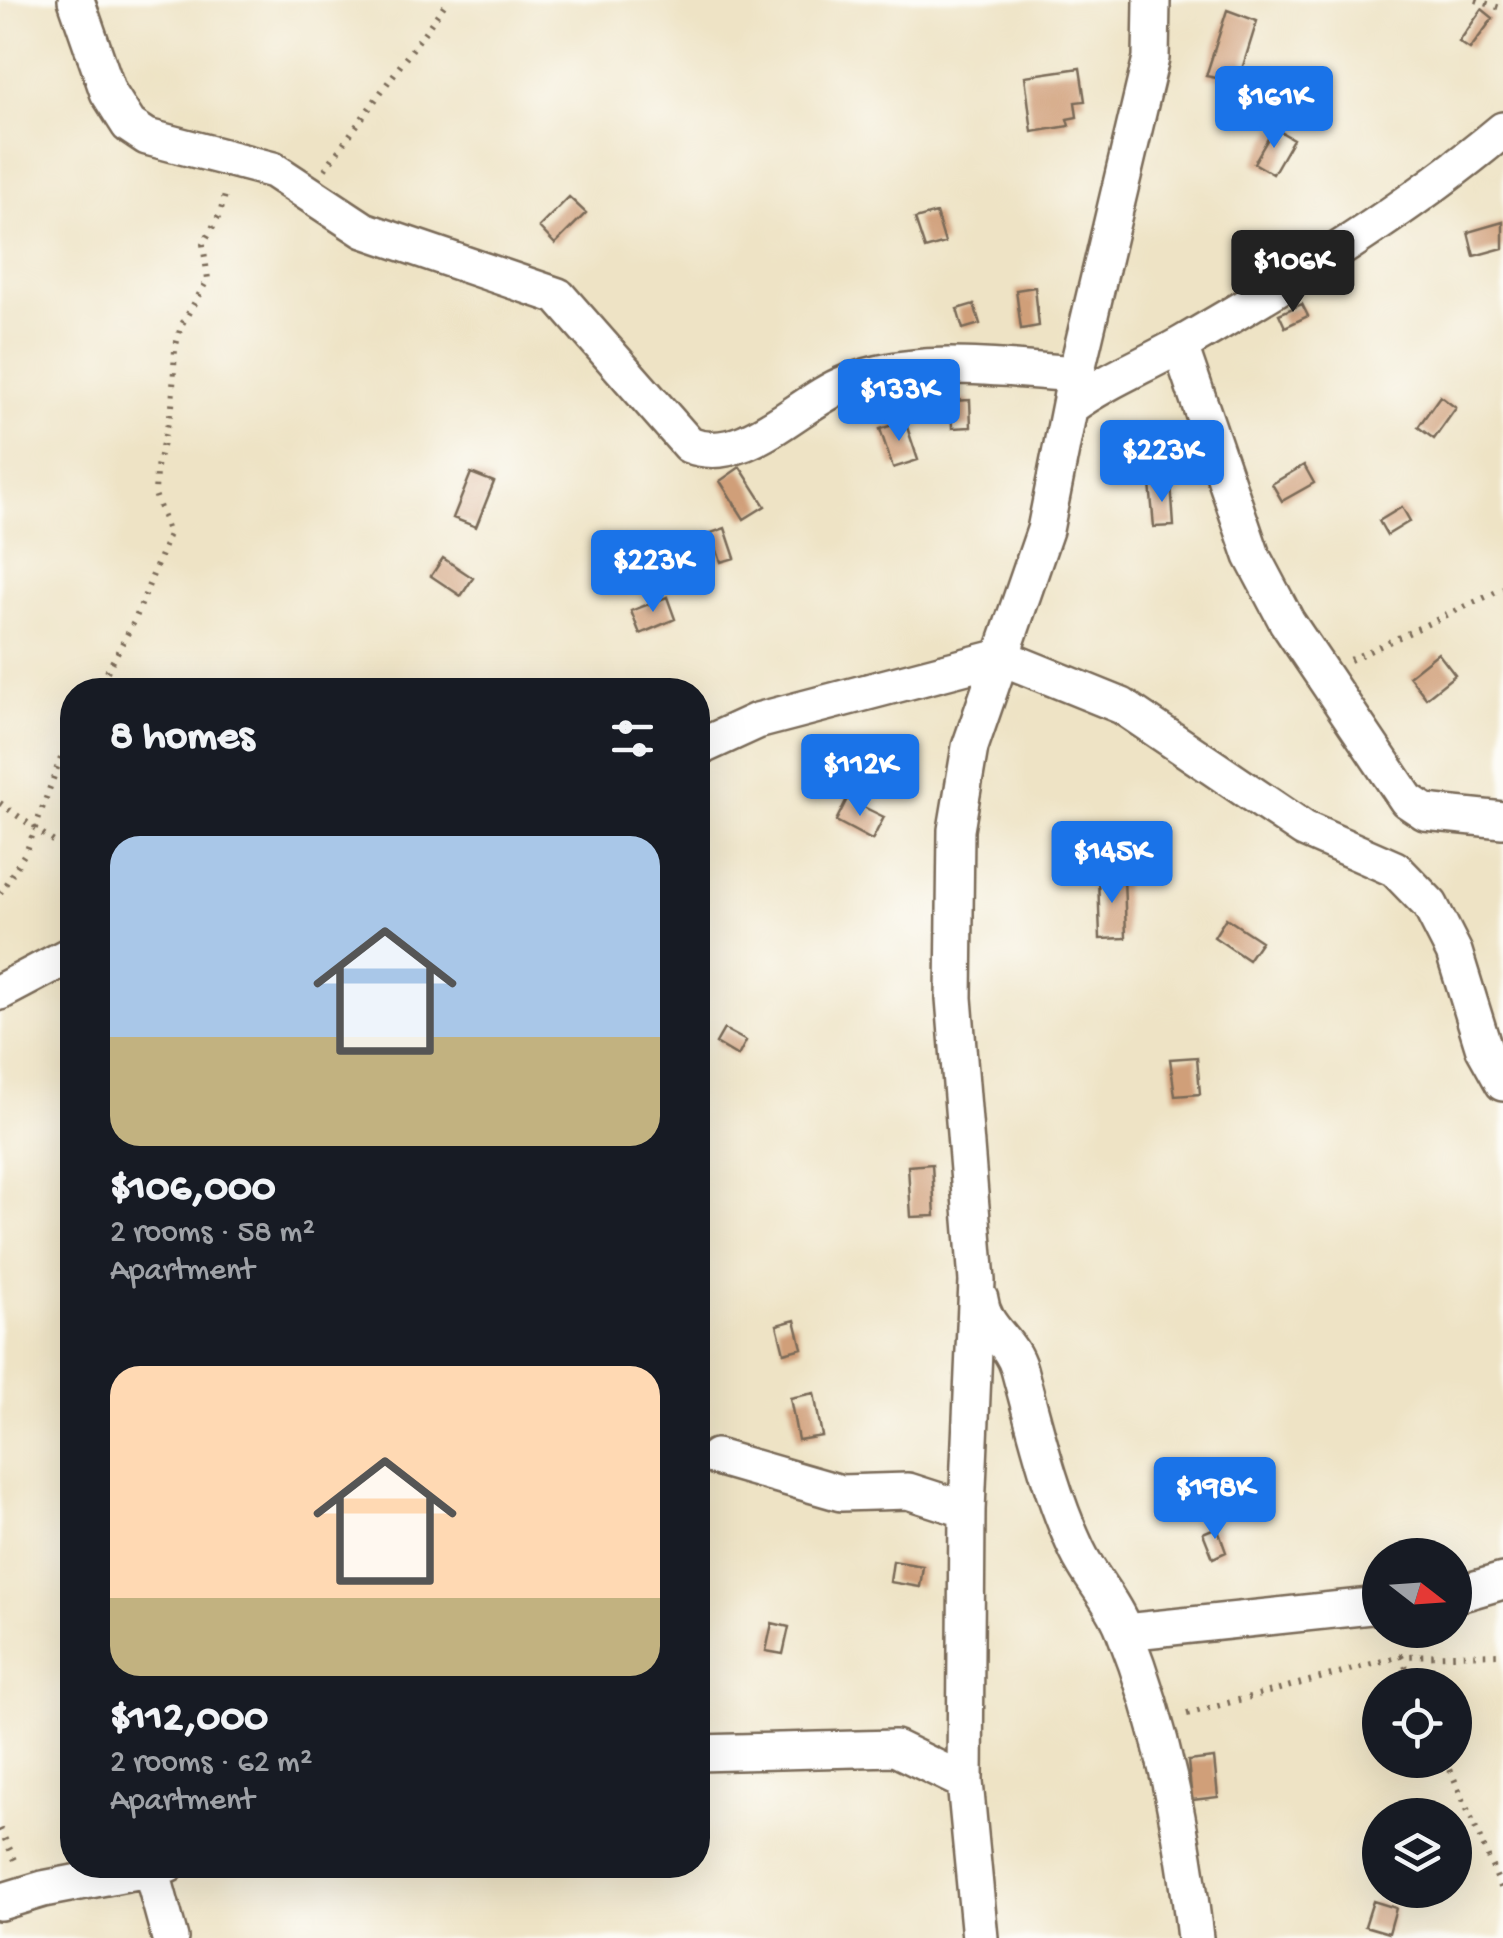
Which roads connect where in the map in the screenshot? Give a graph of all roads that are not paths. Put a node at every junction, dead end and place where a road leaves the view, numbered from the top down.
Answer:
1 (76, 0) edge
2 (1152, 0) edge
3 (1503, 130) edge
4 (1180, 346) junction
5 (1073, 390) junction
6 (1001, 657) junction
7 (710, 743) edge
8 (1503, 820) edge
9 (60, 960) edge
10 (0, 992) edge
11 (1503, 1084) edge
12 (977, 1281) junction
13 (716, 1457) dead end
14 (967, 1510) junction
15 (1503, 1580) edge
16 (1472, 1590) edge
17 (1362, 1608) edge
18 (1125, 1632) junction
19 (710, 1753) edge
20 (965, 1782) junction
21 (99, 1878) edge
22 (162, 1878) edge
23 (0, 1902) edge
24 (170, 1938) edge
25 (980, 1938) edge
26 (1194, 1938) edge

1 - 5 street
2 - 5 street
3 - 4 street
4 - 5 street
4 - 8 street
5 - 6 street
6 - 7 street
6 - 11 street
6 - 12 street
9 - 10 street
12 - 14 street
12 - 18 street
13 - 14 street
14 - 20 street
15 - 16 street
17 - 18 street
18 - 26 street
19 - 20 street
20 - 25 street
21 - 23 street
22 - 24 street

